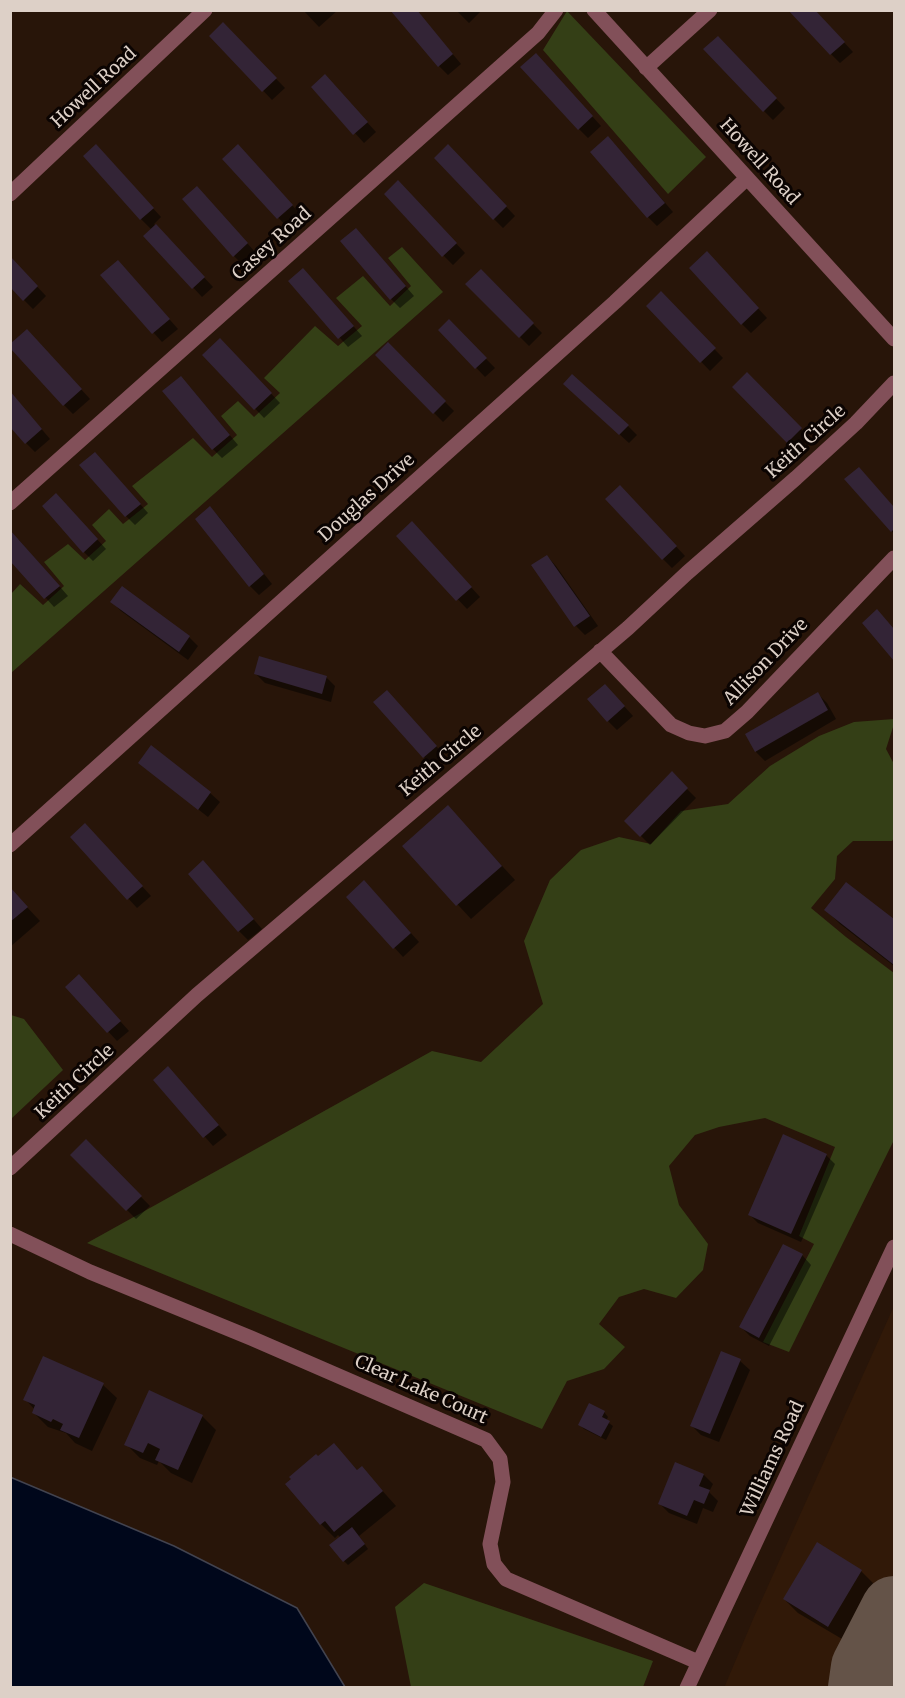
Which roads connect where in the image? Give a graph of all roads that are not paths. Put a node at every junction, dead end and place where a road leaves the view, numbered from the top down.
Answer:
1 (205, 10) edge
2 (556, 10) edge
3 (594, 10) edge
4 (710, 10) edge
5 (645, 68) junction
6 (747, 178) junction
7 (10, 194) edge
8 (894, 339) edge
9 (894, 383) edge
10 (10, 503) edge
11 (894, 558) edge
12 (600, 651) junction
13 (10, 845) edge
14 (10, 1168) edge
15 (10, 1234) edge
16 (894, 1247) edge
17 (698, 1662) junction
18 (687, 1688) edge

1 - 7 street, Howell Road
2 - 10 street, Casey Road
3 - 5 street, Howell Road
4 - 5 street
5 - 6 street, Howell Road
6 - 8 street, Howell Road
6 - 13 street, Douglas Drive
9 - 12 street, Keith Circle
11 - 12 street, Allison Drive
12 - 14 street, Keith Circle
15 - 17 street, Clear Lake Court
16 - 17 street, Williams Road
17 - 18 street, Williams Road

